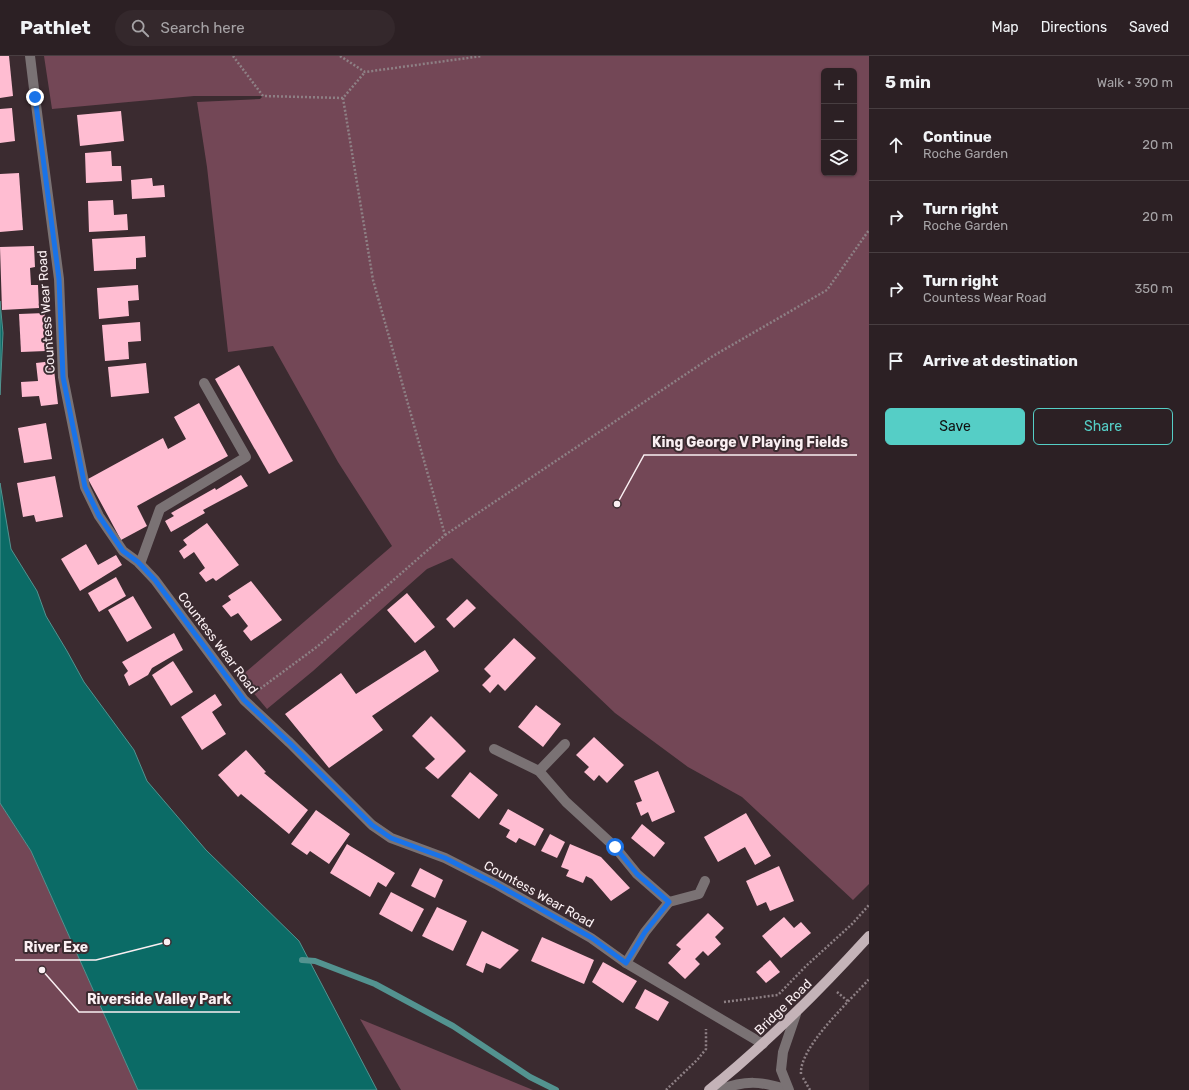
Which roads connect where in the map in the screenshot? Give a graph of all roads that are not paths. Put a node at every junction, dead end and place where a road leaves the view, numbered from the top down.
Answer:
1 (30, 56) edge
2 (204, 383) dead end
3 (140, 564) junction
4 (565, 744) dead end
5 (494, 748) dead end
6 (539, 771) junction
7 (705, 881) dead end
8 (669, 902) junction
9 (869, 936) edge
10 (626, 963) junction
11 (796, 1014) junction
12 (763, 1044) junction
13 (709, 1090) edge
14 (719, 1090) edge
15 (789, 1090) edge

1 - 3 street, Countess Wear Road
2 - 3 street
3 - 10 street, Countess Wear Road
4 - 6 street
5 - 6 street
6 - 8 street
7 - 8 street
8 - 10 street
9 - 11 main road, Bridge Road
10 - 12 street, Countess Wear Road
11 - 12 main road, Bridge Road
11 - 15 street
12 - 13 main road, Bridge Road
14 - 15 street

